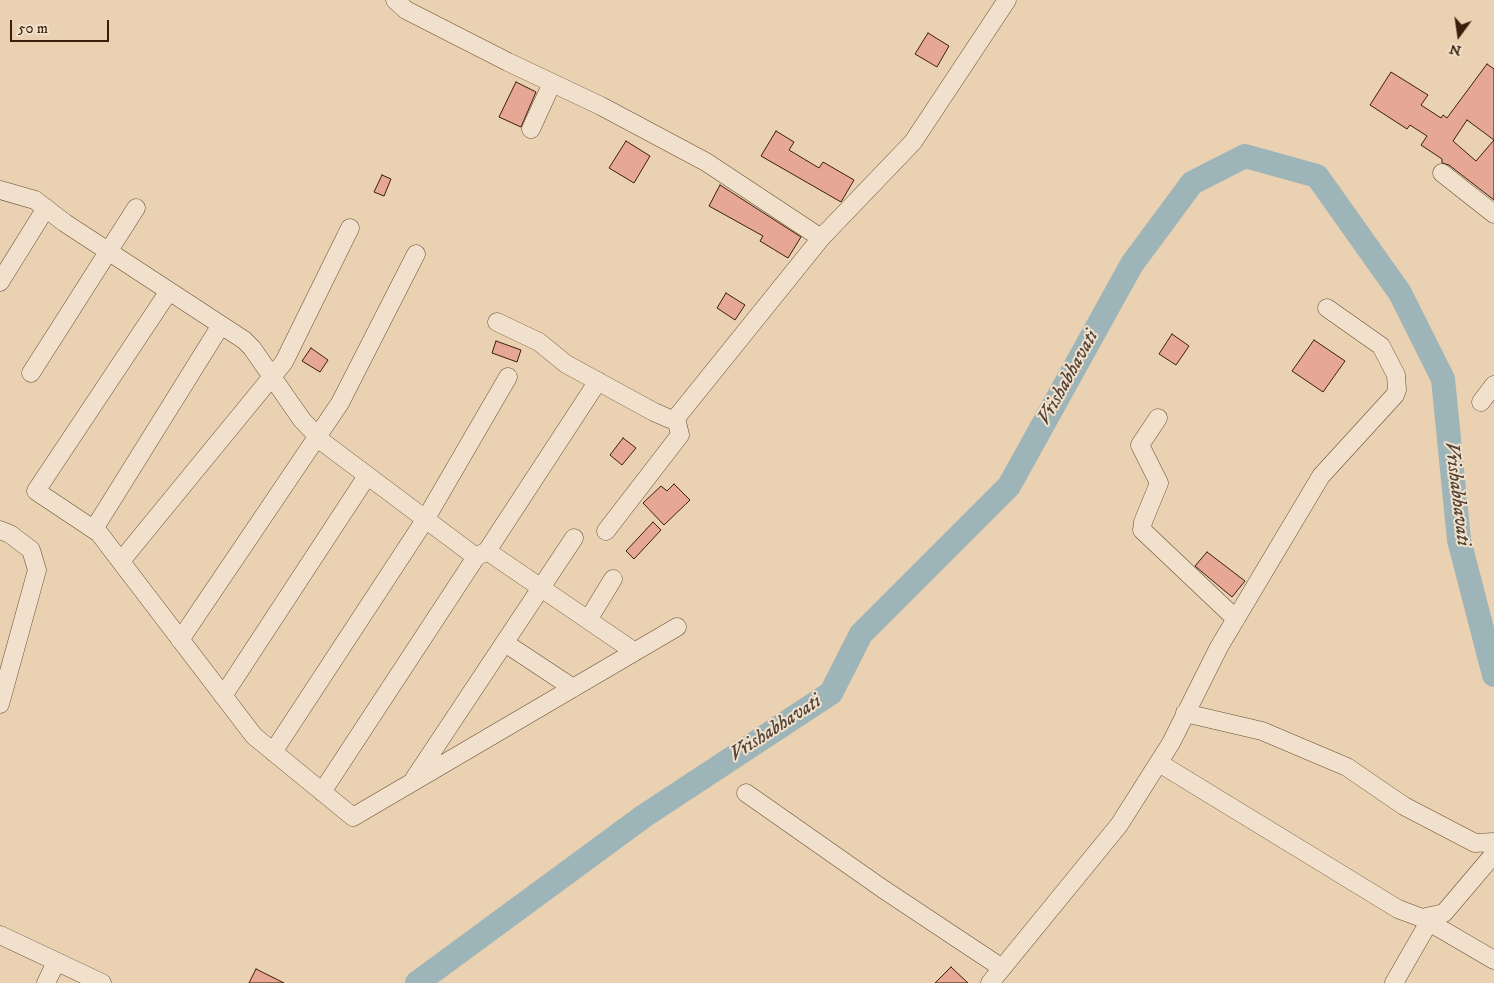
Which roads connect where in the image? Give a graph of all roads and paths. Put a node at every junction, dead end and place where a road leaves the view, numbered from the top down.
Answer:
1 (395, 0) edge
2 (1007, 0) edge
3 (552, 83) junction
4 (530, 129) dead end
5 (1442, 173) dead end
6 (0, 190) edge
7 (46, 208) junction
8 (136, 208) dead end
9 (1494, 214) edge
10 (350, 228) dead end
11 (821, 238) junction
12 (108, 251) junction
13 (416, 254) dead end
14 (0, 282) edge
15 (169, 291) junction
16 (1327, 308) dead end
17 (497, 322) dead end
18 (221, 325) junction
19 (31, 373) dead end
20 (508, 377) dead end
21 (273, 378) junction
22 (598, 381) junction
23 (1494, 385) edge
24 (1481, 402) dead end
25 (676, 418) junction
26 (1158, 418) dead end
27 (316, 436) junction
28 (367, 476) junction
29 (425, 520) junction
30 (94, 529) junction
31 (0, 530) edge
32 (606, 531) dead end
33 (574, 538) dead end
34 (482, 554) junction
35 (121, 561) junction
36 (613, 578) dead end
37 (541, 588) junction
38 (1236, 619) junction
39 (588, 620) junction
40 (677, 627) dead end
41 (180, 640) junction
42 (505, 643) junction
43 (635, 652) junction
44 (573, 688) junction
45 (223, 696) junction
46 (0, 704) edge
47 (1186, 713) junction
48 (273, 752) junction
49 (1158, 763) junction
50 (411, 783) junction
51 (322, 792) junction
52 (746, 793) dead end
53 (1494, 842) edge
54 (1494, 854) edge
55 (1426, 920) junction
56 (0, 935) edge
57 (1494, 960) edge
58 (56, 962) junction
59 (1002, 968) junction
60 (46, 983) edge
61 (102, 983) edge
62 (990, 983) edge
63 (1394, 983) edge

1 - 3 street
2 - 11 street
3 - 4 street
3 - 11 street
5 - 9 street
6 - 7 street
7 - 12 street
7 - 14 street
8 - 12 street
10 - 21 street
11 - 25 street
12 - 15 street
12 - 19 street
13 - 27 street
15 - 18 street
15 - 30 street
16 - 38 street
17 - 22 street
18 - 21 street
18 - 30 street
20 - 29 street
21 - 27 street
21 - 35 street
22 - 25 street
22 - 34 street
23 - 24 street
25 - 32 street
26 - 38 street
27 - 28 street
27 - 41 street
28 - 29 street
28 - 45 street
29 - 34 street
29 - 48 street
30 - 35 street
31 - 46 street
33 - 37 street
34 - 37 street
34 - 51 street
35 - 41 street
36 - 39 street
37 - 39 street
37 - 42 street
38 - 47 street
39 - 43 street
40 - 43 street
41 - 45 street
42 - 44 street
42 - 50 street
43 - 44 street
44 - 50 street
45 - 48 street
47 - 49 street
47 - 53 street
48 - 51 street
49 - 55 street
49 - 59 street
50 - 51 street
52 - 59 street
54 - 55 street
55 - 57 street
55 - 63 street
56 - 58 street
58 - 60 street
58 - 61 street
59 - 62 street

